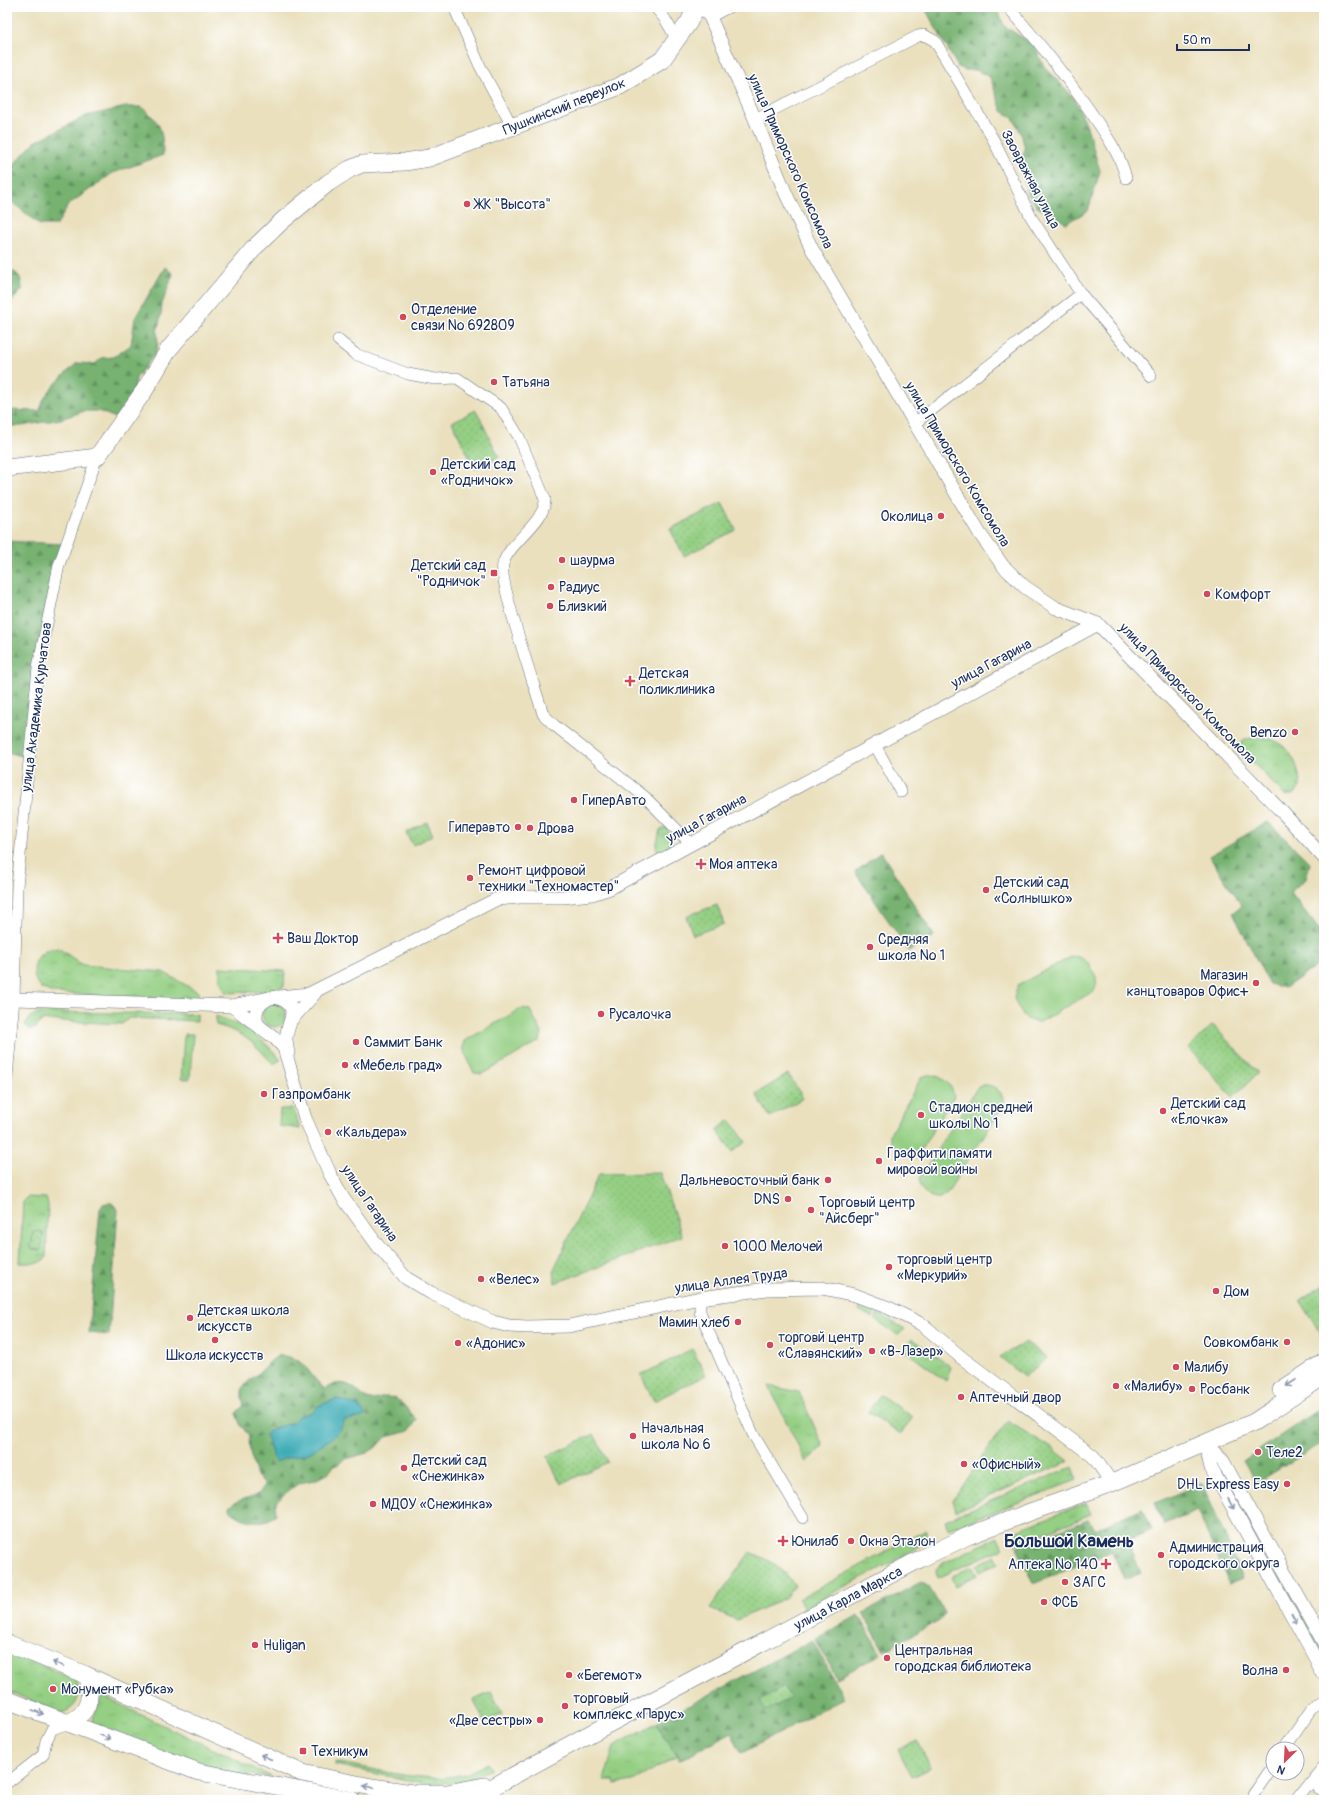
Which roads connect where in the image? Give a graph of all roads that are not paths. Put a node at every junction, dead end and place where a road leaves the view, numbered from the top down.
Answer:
1 (454, 7) edge
2 (655, 7) edge
3 (729, 7) edge
4 (1008, 7) edge
5 (700, 12) edge
6 (676, 38) junction
7 (755, 119) junction
8 (512, 128) junction
9 (457, 149) joint
10 (1126, 178) dead end
11 (1081, 294) junction
12 (338, 340) dead end
13 (1151, 376) dead end
14 (915, 423) junction
15 (97, 456) junction
16 (7, 468) edge
17 (1098, 624) junction
18 (875, 745) junction
19 (900, 792) dead end
20 (692, 844) junction
21 (1324, 858) edge
22 (315, 992) junction
23 (272, 997) junction
24 (14, 999) junction
25 (232, 1006) junction
26 (292, 1021) junction
27 (262, 1029) junction
28 (288, 1058) junction
29 (7, 1077) edge
30 (700, 1298) junction
31 (484, 1318) joint
32 (1324, 1362) edge
33 (1324, 1376) edge
34 (1205, 1443) junction
35 (1112, 1483) junction
36 (803, 1518) dead end
37 (7, 1643) edge
38 (1324, 1643) edge
39 (1324, 1674) edge
40 (86, 1675) junction
41 (7, 1700) edge
42 (1324, 1702) edge
43 (68, 1723) junction
44 (1290, 1741) edge
45 (1324, 1765) edge
46 (1315, 1776) junction
47 (1265, 1778) edge
48 (504, 1781) junction
49 (7, 1784) edge
50 (1320, 1788) dead end
51 (414, 1795) edge
52 (352, 1800) edge
53 (391, 1800) edge
54 (469, 1800) edge
55 (1253, 1800) edge
56 (1296, 1800) edge

1 - 8 street
2 - 6 street
3 - 5 street
4 - 10 street
5 - 6 main road, Пушкинский переулок
5 - 7 street, улица Приморского Комсомола
6 - 8 main road, Пушкинский переулок
7 - 11 street, Заовражная улица
7 - 14 street, улица Приморского Комсомола
8 - 9 main road, Пушкинский переулок
9 - 15 main road, улица Академика Курчатова
11 - 13 street, Заовражная улица
11 - 14 street
12 - 20 street
14 - 17 street, улица Приморского Комсомола
15 - 16 main road
15 - 24 street, улица Академика Курчатова
17 - 18 street, улица Гагарина
17 - 21 street, улица Приморского Комсомола
18 - 19 street
18 - 20 street, улица Гагарина
20 - 22 street, улица Гагарина
22 - 23 street
22 - 26 street
23 - 25 street
23 - 26 street
23 - 27 street
24 - 25 street
24 - 29 street, улица Академика Курчатова
25 - 27 street
26 - 27 street
26 - 28 street
27 - 28 street
28 - 31 street, улица Гагарина
30 - 31 street, улица Аллея Труда
30 - 35 street, улица Аллея Труда
30 - 36 street
32 -> 34 main road, улица Карла Маркса
33 - 34 main road, улица Карла Маркса
34 - 35 main road, улица Карла Маркса
34 - 38 street
34 -> 39 street
35 - 48 main road, улица Карла Маркса
40 -> 37 main road
40 - 43 main road
51 -> 40 main road
41 -> 43 main road
42 - 44 street
43 - 49 street
43 -> 52 main road
45 - 46 street
46 - 50 street
46 - 56 street
47 - 55 street
48 - 51 main road
48 - 54 main road, улица Карла Маркса
51 - 53 main road

